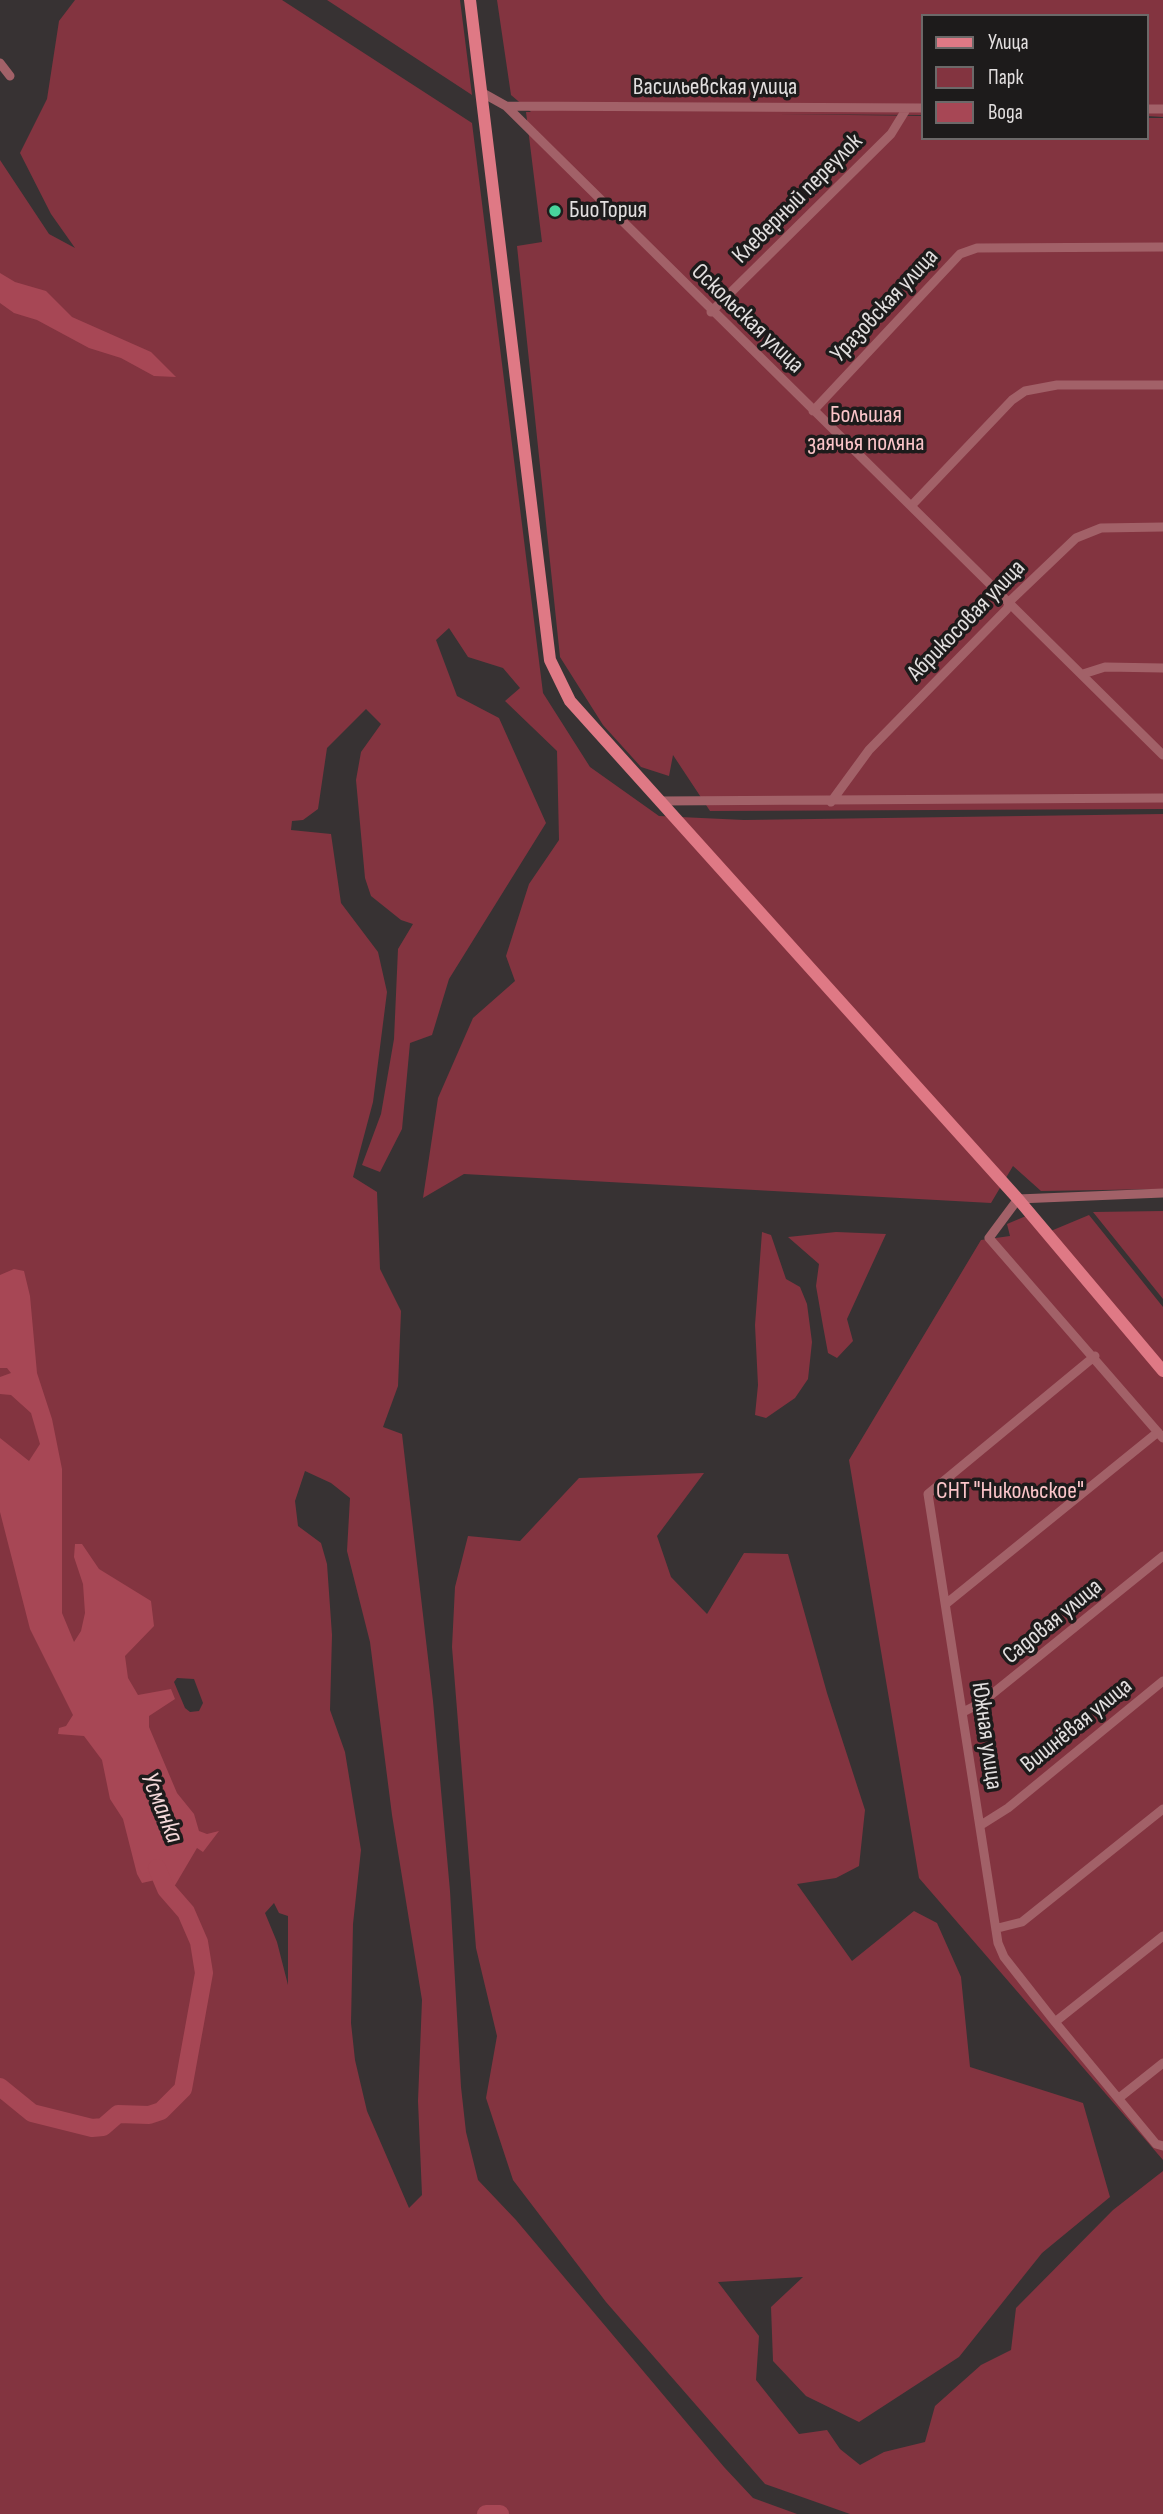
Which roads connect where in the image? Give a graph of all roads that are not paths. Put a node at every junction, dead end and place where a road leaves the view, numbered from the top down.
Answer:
1 (470, 0) edge
2 (0, 63) edge
3 (9, 76) dead end
4 (481, 92) junction
5 (506, 106) junction
6 (907, 108) junction
7 (922, 108) edge
8 (1163, 247) edge
9 (711, 312) junction
10 (1163, 385) edge
11 (813, 411) junction
12 (912, 505) junction
13 (1163, 527) edge
14 (1010, 601) junction
15 (1163, 668) edge
16 (1083, 674) junction
17 (1163, 755) edge
18 (1163, 798) edge
19 (660, 801) junction
20 (831, 802) junction
21 (1163, 1193) edge
22 (1018, 1199) junction
23 (1095, 1356) junction
24 (1163, 1371) edge
25 (1161, 1435) edge
26 (1163, 1556) edge
27 (947, 1603) junction
28 (1163, 1681) edge
29 (963, 1712) junction
30 (1163, 1809) edge
31 (981, 1825) junction
32 (998, 1928) junction
33 (1163, 1936) edge
34 (1055, 2022) junction
35 (1163, 2063) edge
36 (1119, 2098) junction
37 (1159, 2145) edge

1 - 4 street
2 - 3 street
4 - 5 street, Оскольская улица
4 - 19 street
5 - 6 street, Васильевская улица
5 - 9 street, Оскольская улица
6 - 7 street, Васильевская улица
6 - 9 street, Клеверный переулок
8 - 11 street, Уразовская улица
9 - 11 street, Оскольская улица
10 - 12 street
11 - 12 street, Оскольская улица
12 - 14 street, Оскольская улица
13 - 14 street, Абрикосовая улица
14 - 16 street, Оскольская улица
14 - 20 street, Абрикосовая улица
15 - 16 street
16 - 17 street, Оскольская улица
18 - 20 street
19 - 20 street
19 - 22 street
21 - 22 street
22 - 23 street
22 - 24 street
23 - 25 street
23 - 27 street, Южная улица
25 - 27 street
26 - 29 street, Садовая улица
27 - 29 street, Южная улица
28 - 31 street, Вишнёвая улица
29 - 31 street, Южная улица
30 - 32 street
31 - 32 street, Южная улица
32 - 34 street, Южная улица
33 - 34 street
34 - 36 street, Южная улица
35 - 36 street
36 - 37 street, Южная улица

